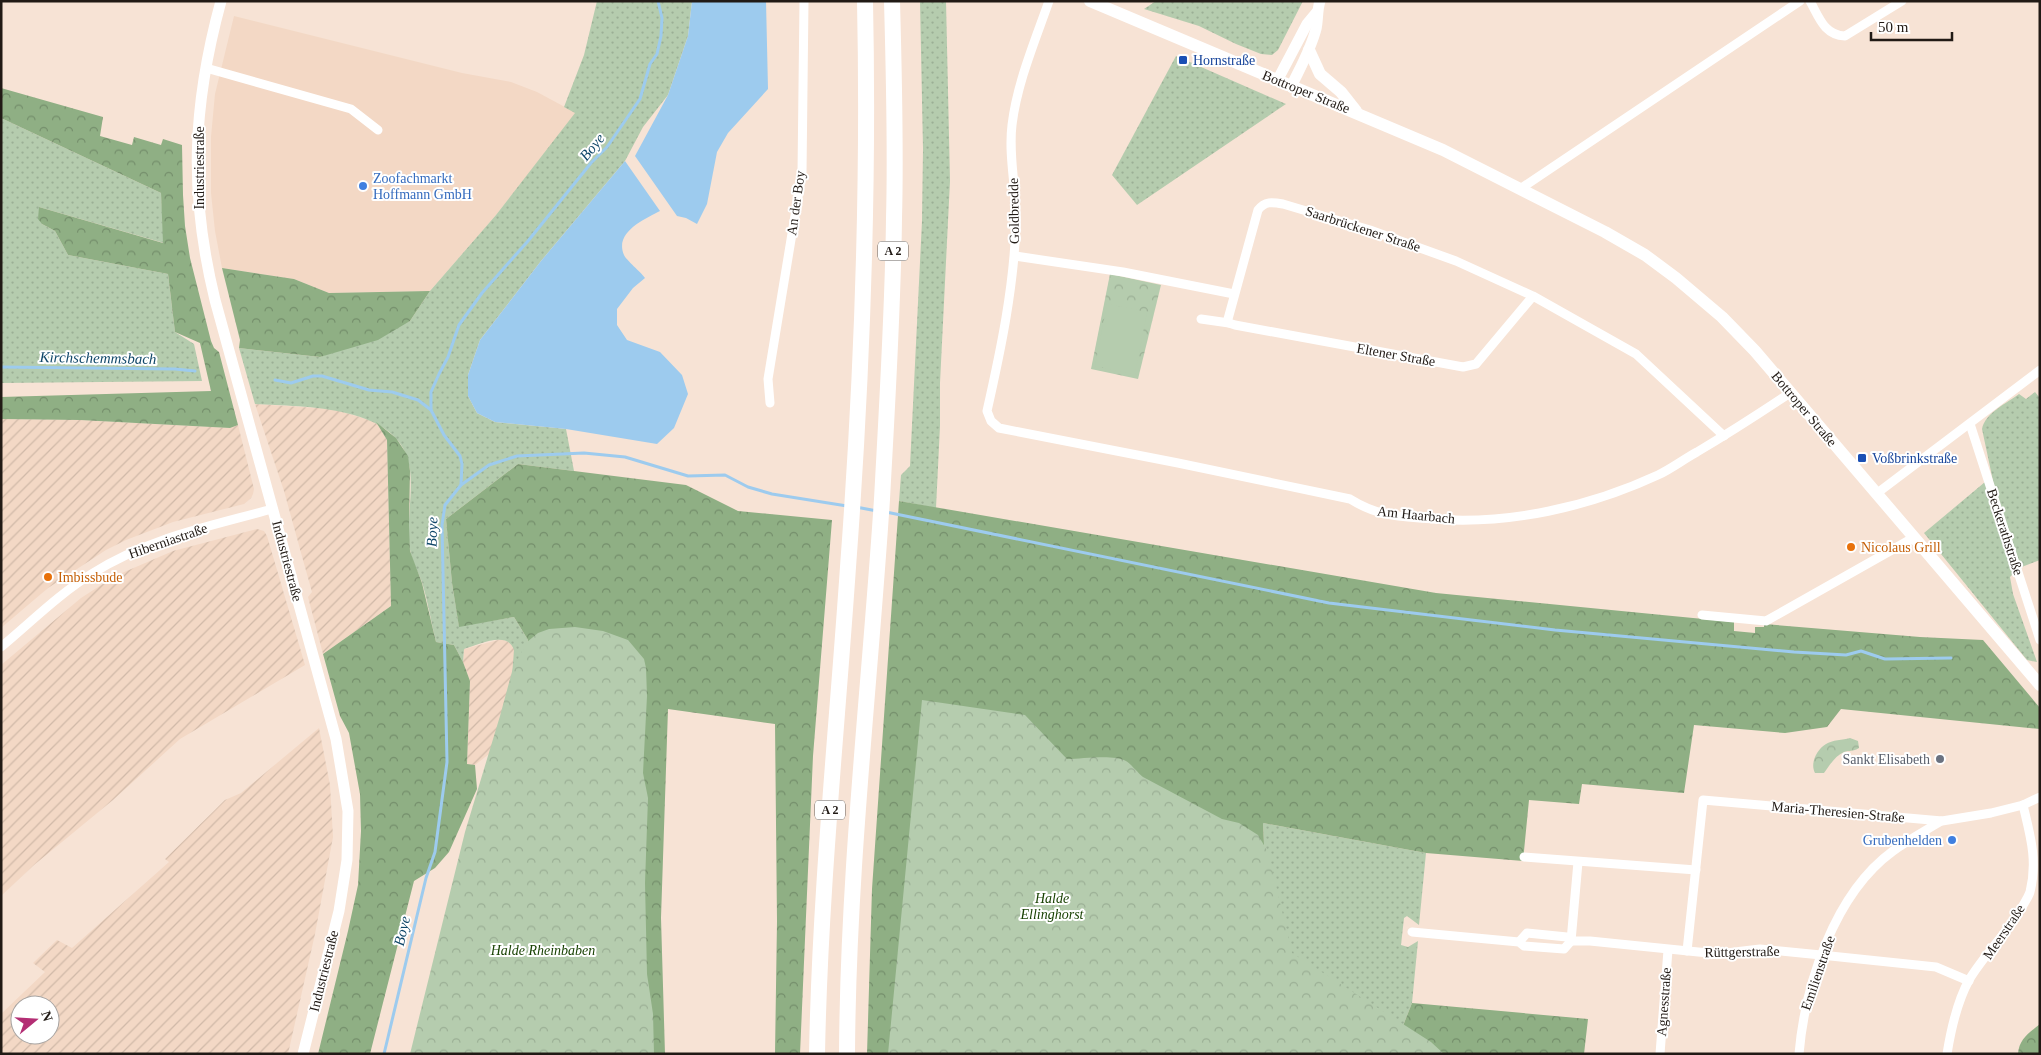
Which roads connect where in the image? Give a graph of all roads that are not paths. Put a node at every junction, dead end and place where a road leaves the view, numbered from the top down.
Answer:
1 (222, 1) edge
2 (804, 1) edge
3 (865, 1) edge
4 (892, 1) edge
5 (1049, 1) edge
6 (1090, 1) edge
7 (1800, 1) edge
8 (1810, 1) edge
9 (1902, 1) edge
10 (1318, 7) edge
11 (1309, 50) junction
12 (206, 68) junction
13 (1277, 81) junction
14 (1291, 87) junction
15 (1357, 113) junction
16 (378, 130) dead end
17 (1520, 189) junction
18 (1015, 256) junction
19 (1234, 294) junction
20 (1533, 296) junction
21 (1201, 319) dead end
22 (1229, 324) junction
23 (2040, 370) edge
24 (1790, 393) junction
25 (770, 403) dead end
26 (993, 424) joint
27 (1970, 424) junction
28 (1724, 436) junction
29 (1876, 494) junction
30 (272, 509) junction
31 (1913, 538) junction
32 (1702, 615) dead end
33 (2040, 640) edge
34 (1, 647) edge
35 (2040, 685) edge
36 (2040, 797) edge
37 (2024, 805) junction
38 (1942, 821) junction
39 (1524, 857) dead end
40 (1578, 862) junction
41 (1696, 870) junction
42 (1412, 932) dead end
43 (1571, 941) junction
44 (1668, 950) junction
45 (1687, 951) junction
46 (1821, 955) junction
47 (1969, 981) junction
48 (303, 1054) edge
49 (818, 1054) edge
50 (847, 1054) edge
51 (1660, 1054) edge
52 (1799, 1054) edge
53 (1947, 1054) edge

1 - 12 street, Industriestraße
2 - 25 street, An der Boy
3 - 49 highway, A 2
4 - 50 highway, A 2
5 - 18 street, Goldbredde
6 - 13 main road, Bottroper Straße
7 - 17 street
8 - 9 street
10 - 11 street
10 - 13 street
11 - 14 street
11 - 15 main road
12 - 16 street
12 - 30 street, Industriestraße
13 - 14 main road, Bottroper Straße
14 - 15 main road, Bottroper Straße
15 - 17 main road, Bottroper Straße
17 - 24 main road, Bottroper Straße
18 - 19 street
18 - 26 street, Goldbredde
19 - 20 street, Saarbrückener Straße
19 - 22 street
20 - 22 street, Eltener Straße
20 - 28 street, Saarbrückener Straße
21 - 22 street, Eltener Straße
23 - 27 street
24 - 28 street, Am Haarbach
24 - 29 main road, Bottroper Straße
26 - 28 street, Am Haarbach
27 - 29 street
27 - 33 street, Beckerathstraße
29 - 31 main road, Bottroper Straße
30 - 34 street, Hiberniastraße
30 - 48 street, Industriestraße
31 - 32 street
31 - 35 main road, Bottroper Straße
36 - 37 street, Maria-Theresien-Straße
37 - 38 street, Maria-Theresien-Straße
37 - 47 street, Meerstraße
38 - 41 street, Maria-Theresien-Straße
38 - 46 street, Emilienstraße
39 - 40 street
40 - 41 street
40 - 43 street
41 - 45 street, Maria-Theresien-Straße
42 - 43 street, Rüttgerstraße
43 - 44 street, Rüttgerstraße
44 - 45 street, Rüttgerstraße
44 - 51 street, Agnesstraße
45 - 46 street, Rüttgerstraße
46 - 47 street, Rüttgerstraße
46 - 52 street, Emilienstraße
47 - 53 street, Meerstraße

